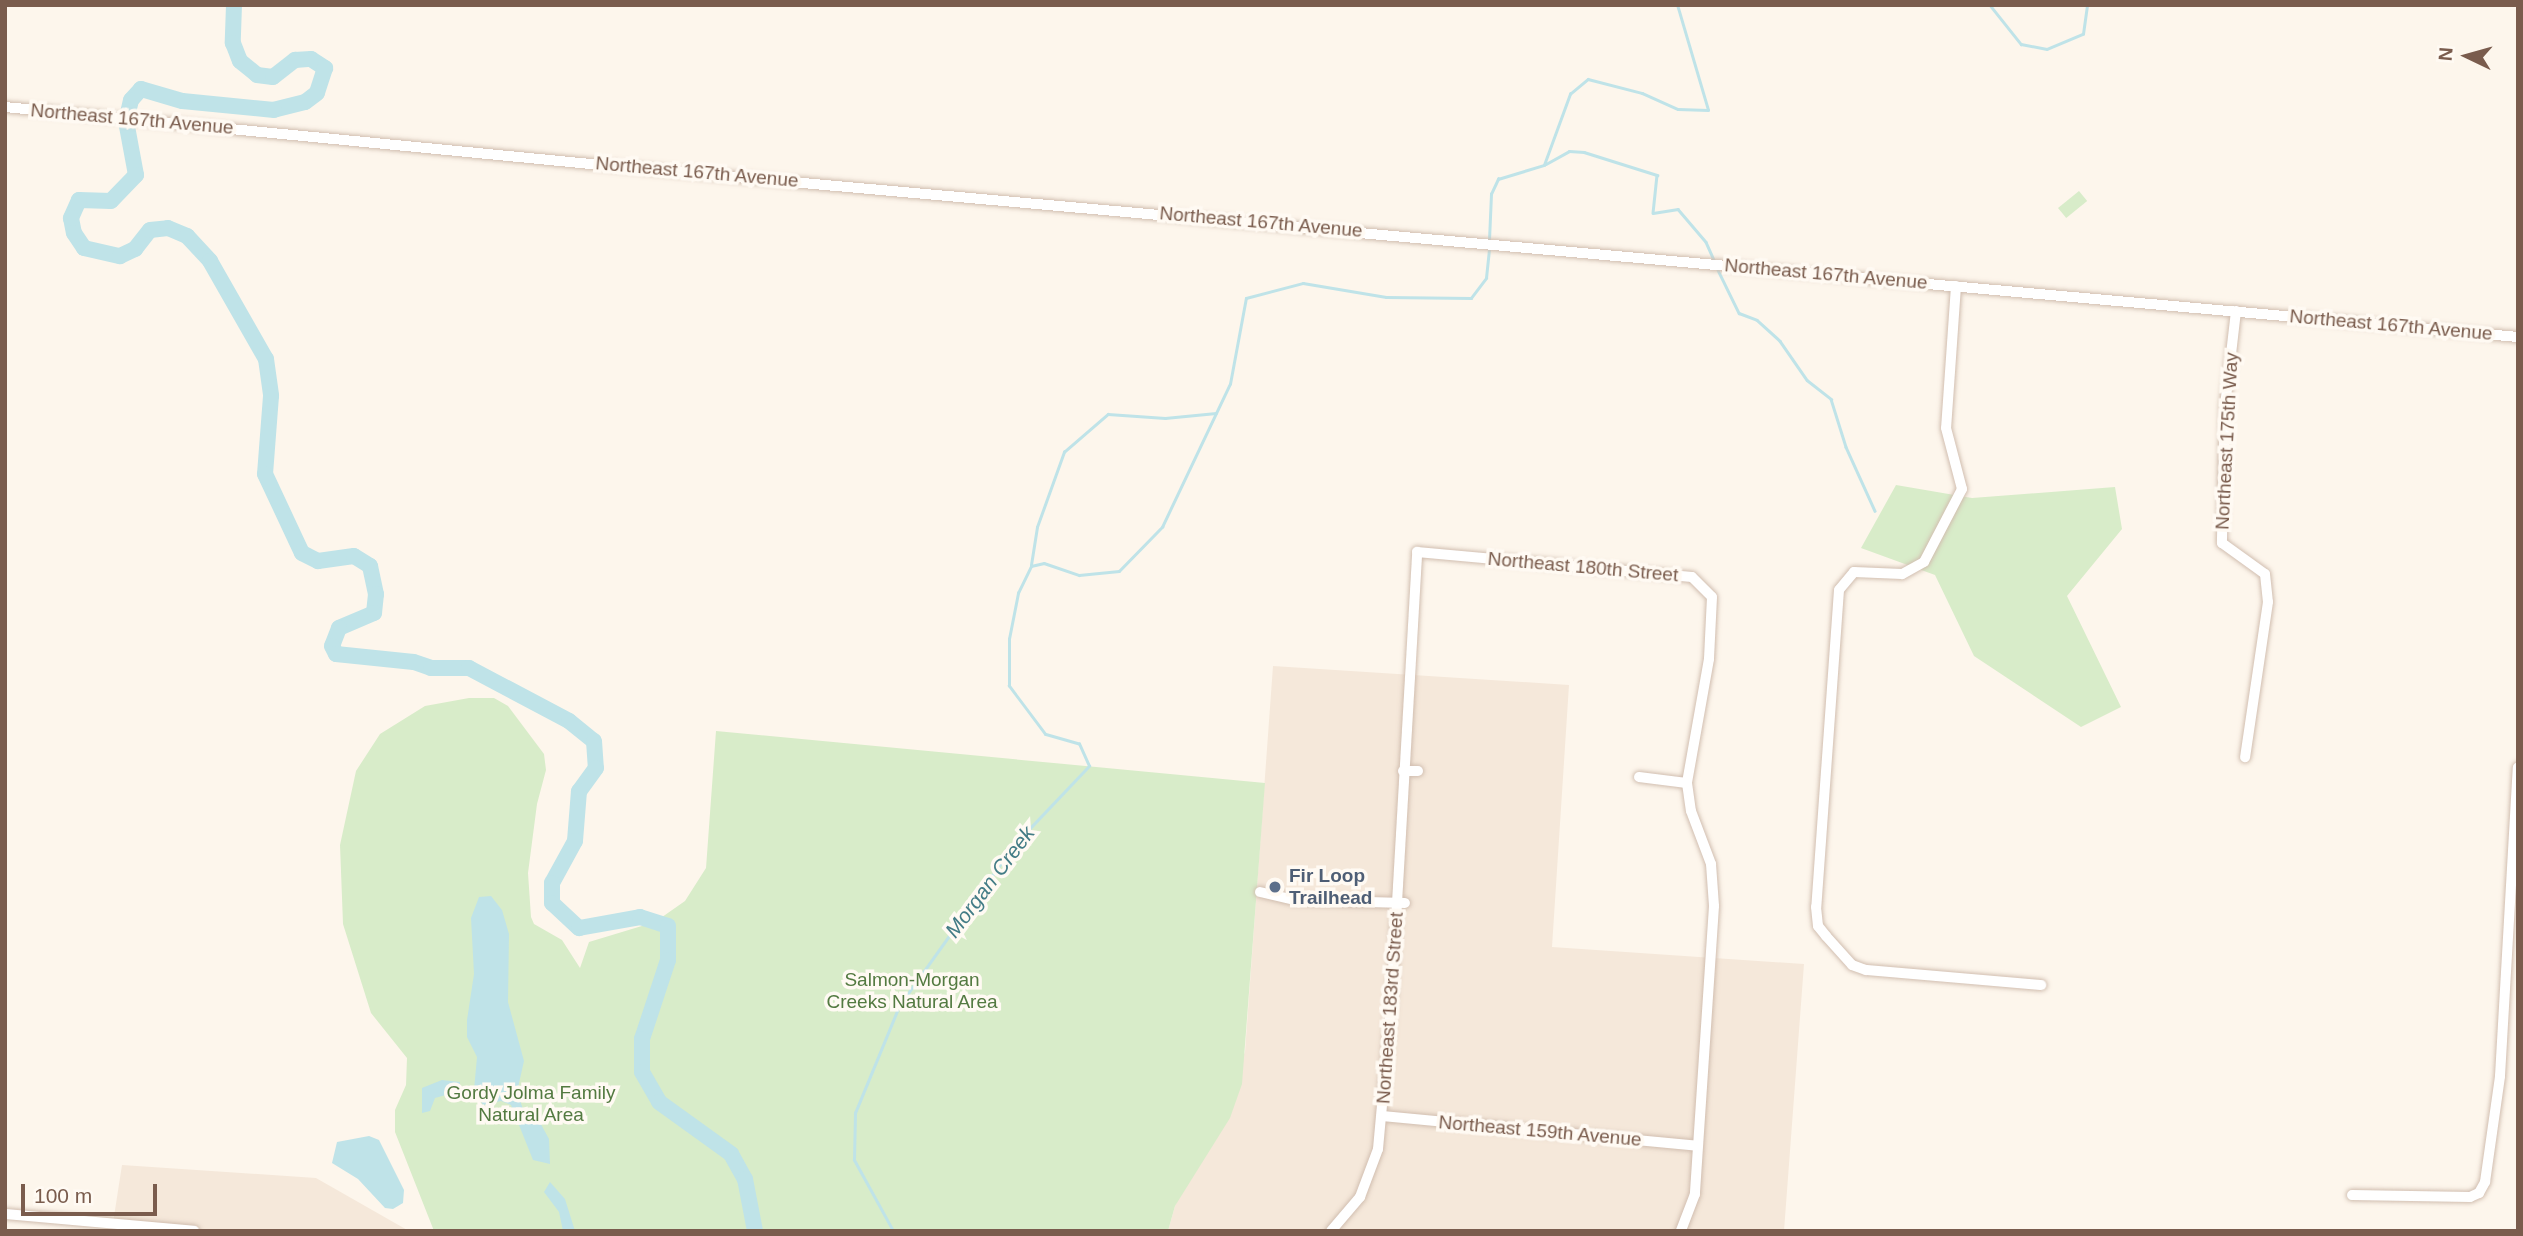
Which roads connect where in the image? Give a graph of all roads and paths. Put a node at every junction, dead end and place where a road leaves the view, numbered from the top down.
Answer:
1 (5, 107) edge
2 (1956, 286) junction
3 (2236, 311) junction
4 (2518, 337) edge
5 (1417, 552) joint
6 (2245, 757) dead end
7 (2518, 768) edge
8 (1403, 771) junction
9 (1418, 771) dead end
10 (1639, 777) dead end
11 (1688, 783) junction
12 (1260, 892) dead end
13 (1401, 902) junction
14 (2513, 924) edge
15 (2041, 985) dead end
16 (1692, 1036) dead end
17 (1705, 1038) junction
18 (1382, 1116) junction
19 (1698, 1146) junction
20 (2352, 1195) dead end
21 (5, 1214) edge
22 (194, 1231) edge
23 (1331, 1231) edge
24 (1681, 1231) edge

1 - 2 street, Northeast 167th Avenue
2 - 3 street, Northeast 167th Avenue
2 - 15 street
3 - 4 street, Northeast 167th Avenue
3 - 6 street, Northeast 175th Way
5 - 8 street, Northeast 183rd Street
5 - 11 street, Northeast 180th Street
7 - 14 street
8 - 9 street
8 - 13 street, Northeast 183rd Street
10 - 11 street
11 - 17 street, Northeast 180th Street
12 - 13 street
13 - 18 street, Northeast 183rd Street
14 - 20 street
16 - 17 street
17 - 19 street, Northeast 180th Street
18 - 19 street, Northeast 159th Avenue
18 - 23 street, Northeast 183rd Street
19 - 24 street, Northeast 180th Street
21 - 22 street

